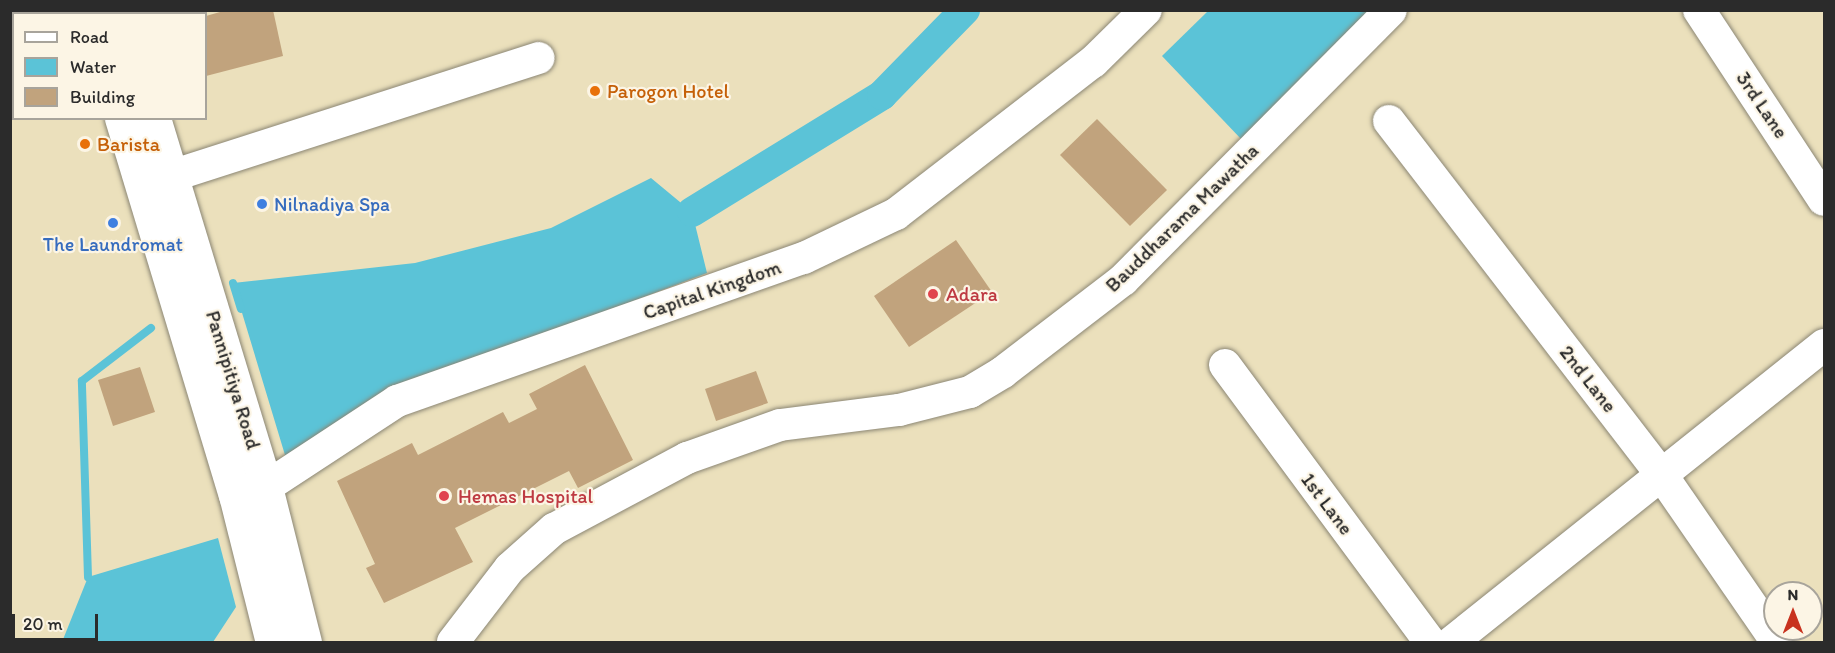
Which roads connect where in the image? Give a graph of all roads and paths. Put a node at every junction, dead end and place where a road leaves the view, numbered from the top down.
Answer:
1 (1146, 10) edge
2 (1391, 10) edge
3 (1699, 10) edge
4 (538, 58) dead end
5 (122, 120) edge
6 (155, 120) edge
7 (1389, 121) dead end
8 (171, 176) junction
9 (1824, 200) edge
10 (1824, 345) edge
11 (1225, 365) dead end
12 (1661, 474) junction
13 (250, 491) junction
14 (272, 642) edge
15 (305, 642) edge
16 (453, 642) edge
17 (1430, 642) edge
18 (1452, 642) edge
19 (1777, 642) edge

1 - 13 street, Capital Kingdom
2 - 16 street, Bauddharama Mawatha
3 - 9 street, 3rd Lane
4 - 8 street
5 - 13 main road, Pannipitiya Road
6 - 8 main road, Pannipitiya Road
7 - 12 street, 2nd Lane
8 - 13 main road, Pannipitiya Road
10 - 12 street
11 - 17 street, 1st Lane
12 - 18 street
12 - 19 street, 2nd Lane
13 - 14 main road, Pannipitiya Road
13 - 15 main road, Pannipitiya Road

